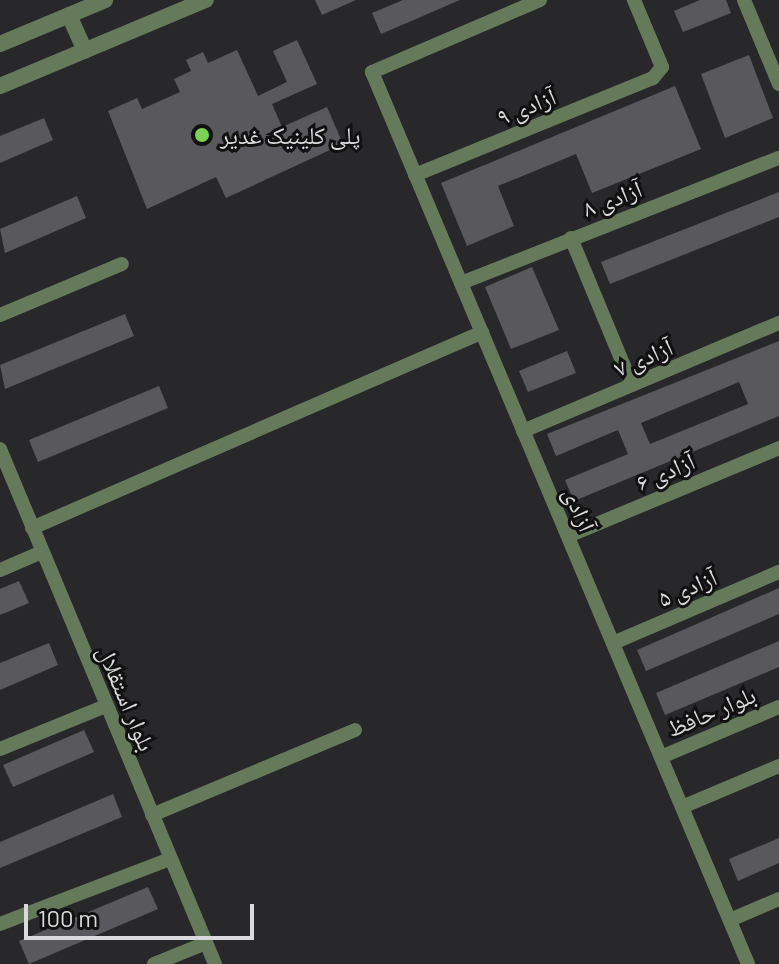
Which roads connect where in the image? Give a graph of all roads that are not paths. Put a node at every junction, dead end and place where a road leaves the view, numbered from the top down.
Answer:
1 (105, 0) edge
2 (206, 0) edge
3 (540, 0) edge
4 (634, 0) edge
5 (744, 0) edge
6 (69, 15) junction
7 (0, 44) edge
8 (85, 51) junction
9 (779, 84) edge
10 (0, 86) edge
11 (779, 158) edge
12 (415, 175) junction
13 (571, 238) junction
14 (122, 264) dead end
15 (461, 283) junction
16 (0, 315) edge
17 (779, 323) edge
18 (482, 332) junction
19 (632, 385) junction
20 (523, 431) junction
21 (779, 448) edge
22 (0, 449) edge
23 (32, 528) junction
24 (568, 536) junction
25 (42, 552) junction
26 (0, 570) edge
27 (779, 572) edge
28 (613, 643) junction
29 (106, 706) junction
30 (779, 707) edge
31 (355, 730) dead end
32 (0, 749) edge
33 (661, 757) junction
34 (779, 766) edge
35 (682, 807) junction
36 (152, 815) junction
37 (170, 859) junction
38 (779, 899) edge
39 (730, 920) junction
40 (0, 924) edge
41 (206, 943) junction
42 (154, 964) edge
43 (215, 964) edge
44 (748, 964) edge

1 - 6 street
2 - 8 street
3 - 12 street, آزادی
4 - 12 street, آزادی ۹
5 - 9 street
6 - 7 street
6 - 8 street
8 - 10 street
11 - 13 street, آزادی ۸
12 - 15 street, آزادی
13 - 15 street, آزادی ۸
13 - 19 street
14 - 16 street
15 - 18 street, آزادی
17 - 19 street, آزادی ۷
18 - 20 street, آزادی
18 - 23 street
19 - 20 street, آزادی ۷
20 - 24 street, آزادی
21 - 24 street, آزادی ۶
22 - 23 street, بلوار استقلال
23 - 25 street, بلوار استقلال
24 - 28 street, آزادی
25 - 26 street
25 - 29 street, بلوار استقلال
27 - 28 street, آزادی ۵
28 - 33 street, آزادی
29 - 32 street
29 - 36 street, بلوار استقلال
30 - 33 street, بلوار حافظ
31 - 36 street
33 - 35 street, آزادی
34 - 35 street
35 - 39 street, آزادی
36 - 37 street, بلوار استقلال
37 - 40 street
37 - 41 street, بلوار استقلال
38 - 39 street
39 - 44 street, آزادی
41 - 42 street
41 - 43 street, بلوار استقلال

